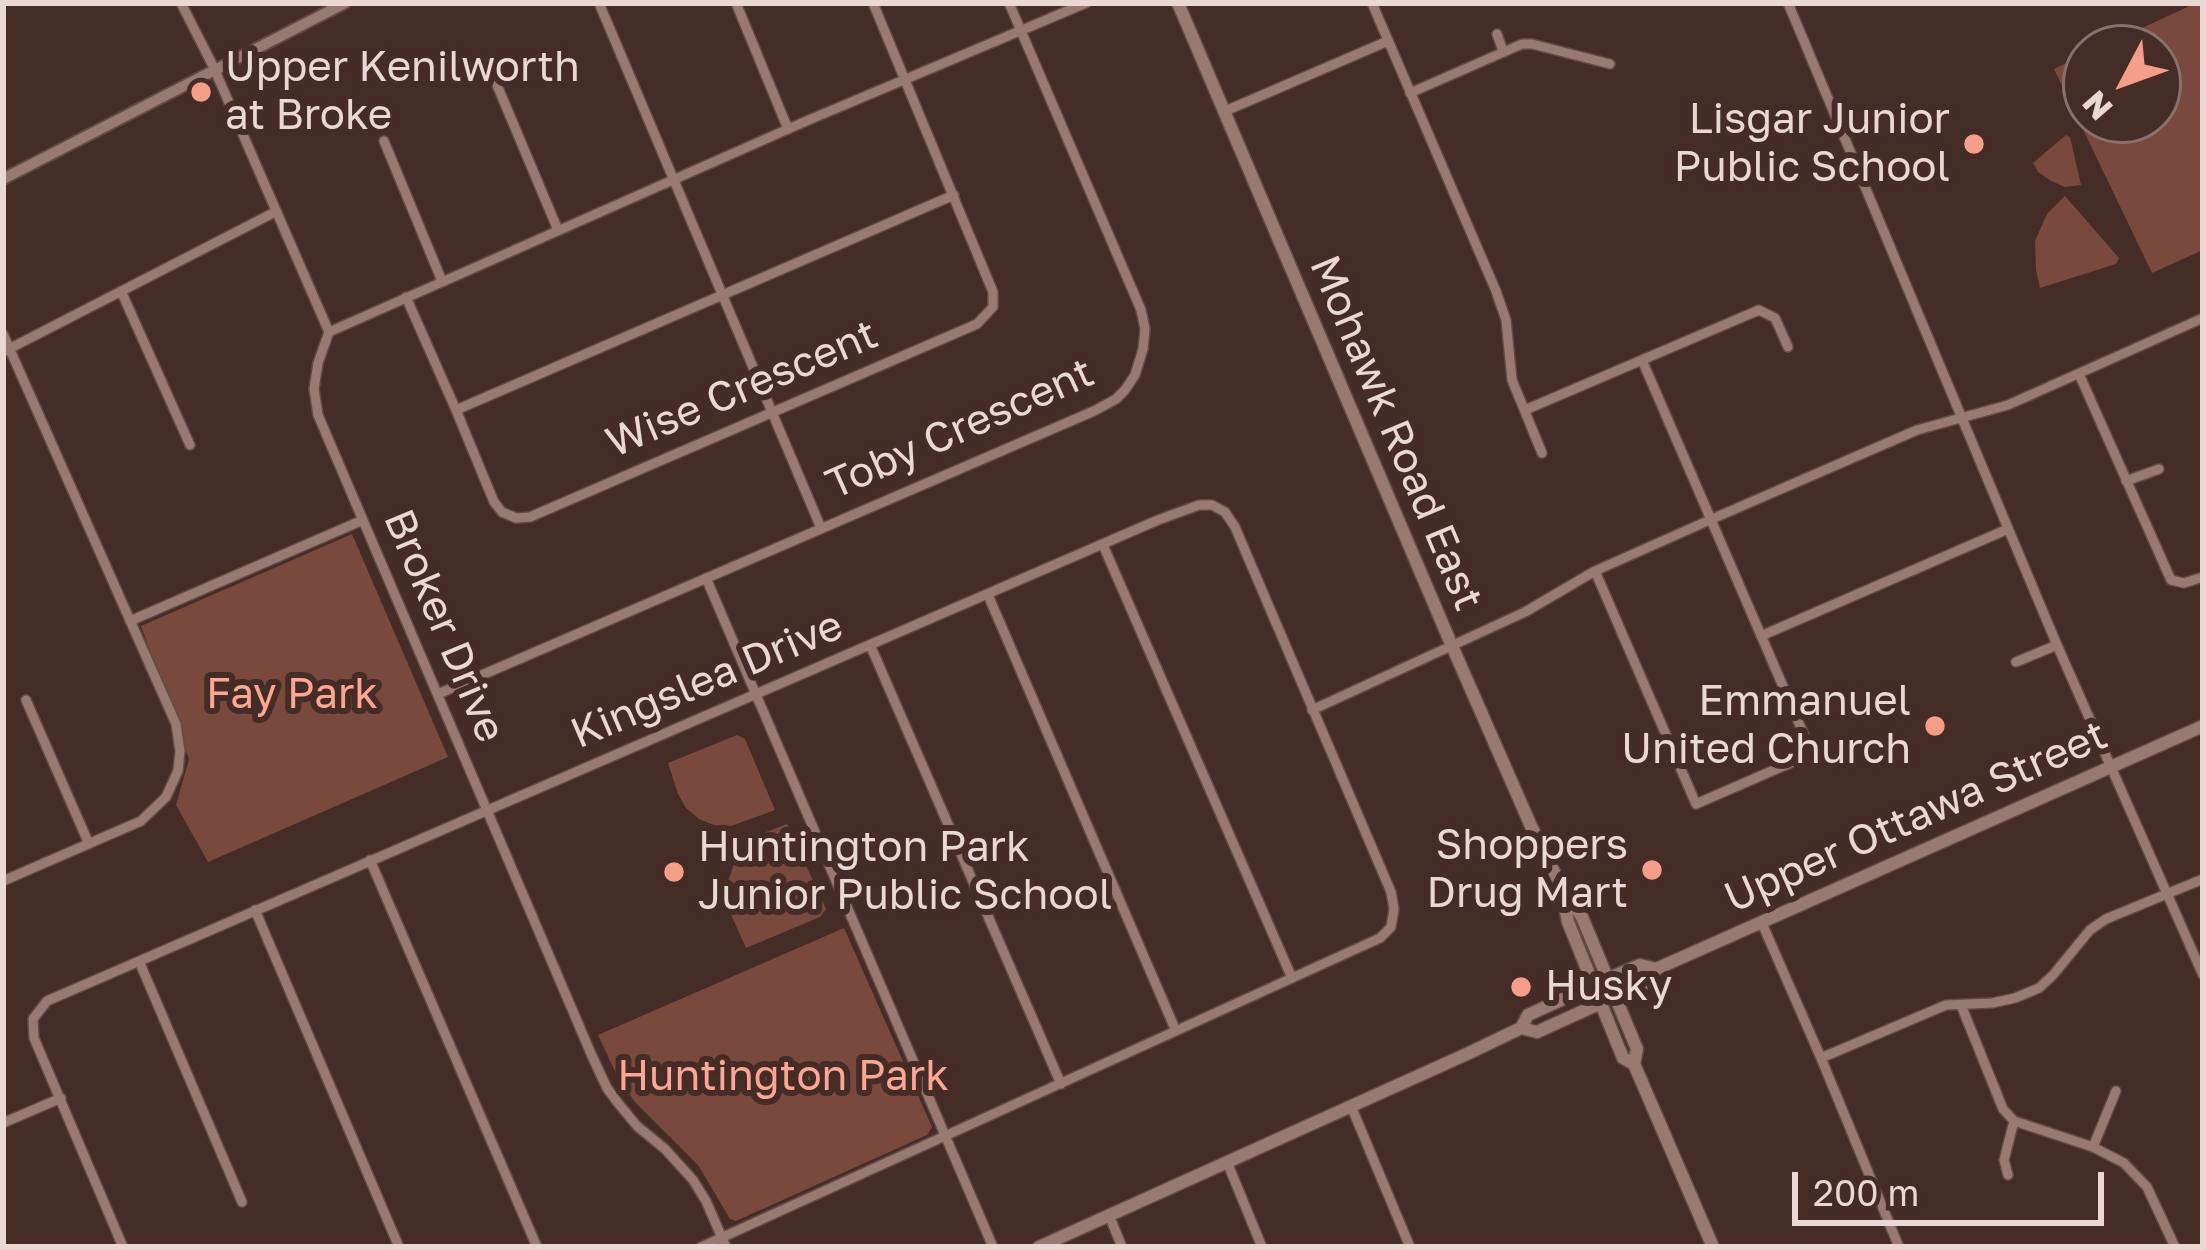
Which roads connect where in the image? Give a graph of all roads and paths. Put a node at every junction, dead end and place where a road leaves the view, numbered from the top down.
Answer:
1 (181, 3) edge
2 (345, 3) edge
3 (598, 3) edge
4 (736, 3) edge
5 (873, 3) edge
6 (1009, 3) edge
7 (1086, 3) edge
8 (1178, 3) edge
9 (1372, 3) edge
10 (1788, 3) edge
11 (1021, 31) junction
12 (1497, 34) dead end
13 (1388, 41) junction
14 (1504, 51) junction
15 (1610, 64) dead end
16 (214, 70) junction
17 (905, 80) junction
18 (496, 85) dead end
19 (1410, 93) junction
20 (1223, 112) junction
21 (788, 129) junction
22 (384, 141) dead end
23 (3, 179) edge
24 (674, 179) junction
25 (954, 195) junction
26 (275, 212) junction
27 (558, 230) junction
28 (442, 281) junction
29 (122, 291) junction
30 (722, 295) junction
31 (406, 297) junction
32 (2203, 318) edge
33 (329, 332) junction
34 (3, 334) edge
35 (1788, 346) dead end
36 (6, 351) edge
37 (1642, 360) junction
38 (2079, 374) junction
39 (456, 410) junction
40 (1525, 410) junction
41 (771, 413) junction
42 (1961, 417) junction
43 (190, 445) dead end
44 (1542, 453) dead end
45 (2159, 469) dead end
46 (2126, 482) junction
47 (363, 520) junction
48 (1712, 520) junction
49 (821, 527) junction
50 (2008, 529) junction
51 (1102, 544) junction
52 (1595, 571) junction
53 (2203, 577) edge
54 (706, 578) junction
55 (988, 595) junction
56 (130, 621) junction
57 (1761, 636) junction
58 (2056, 645) junction
59 (1452, 646) junction
60 (871, 647) junction
61 (2016, 662) dead end
62 (438, 694) junction
63 (756, 694) junction
64 (26, 700) dead end
65 (1312, 710) junction
66 (2203, 726) edge
67 (1843, 740) dead end
68 (1811, 751) junction
69 (2110, 768) junction
70 (487, 810) junction
71 (89, 844) junction
72 (370, 860) junction
73 (2203, 878) edge
74 (3, 881) edge
75 (2167, 893) junction
76 (255, 910) junction
77 (1761, 922) junction
78 (139, 961) junction
79 (1656, 969) junction
80 (2203, 975) edge
81 (1292, 978) junction
82 (1601, 982) junction
83 (1608, 1000) junction
84 (1960, 1005) junction
85 (1521, 1028) junction
86 (1176, 1031) junction
87 (1821, 1058) junction
88 (1060, 1084) junction
89 (2116, 1090) dead end
90 (61, 1098) junction
91 (1351, 1106) junction
92 (2014, 1121) junction
93 (3, 1124) edge
94 (946, 1136) junction
95 (2093, 1148) junction
96 (1227, 1162) junction
97 (2008, 1175) dead end
98 (242, 1202) dead end
99 (1109, 1215) junction
100 (724, 1242) edge
101 (123, 1247) edge
102 (399, 1247) edge
103 (537, 1247) edge
104 (701, 1247) edge
105 (993, 1247) edge
106 (1039, 1247) edge
107 (1122, 1247) edge
108 (1262, 1247) edge
109 (1410, 1247) edge
110 (1713, 1247) edge
111 (1899, 1247) edge
112 (2175, 1247) edge

1 - 16 street
2 - 16 street
3 - 24 street
4 - 21 street
5 - 17 street, Wise Crescent
6 - 11 street, Toby Crescent
7 - 11 street
8 - 20 main road, Mohawk Road East
9 - 13 street
10 - 42 street
11 - 17 street
11 - 49 street, Toby Crescent
12 - 14 street
13 - 19 street
13 - 20 street
14 - 15 street
14 - 19 street
16 - 23 street
16 - 26 street
17 - 21 street
17 - 25 street, Wise Crescent
18 - 27 street
19 - 40 street
20 - 59 main road, Mohawk Road East
21 - 24 street
22 - 28 street
24 - 27 street
24 - 30 street
25 - 30 street
25 - 41 street, Wise Crescent
26 - 29 street
26 - 33 street
27 - 28 street
28 - 31 street
29 - 36 street
29 - 43 street
30 - 39 street
30 - 41 street
31 - 33 street
31 - 39 street, Wise Crescent
32 - 38 street
33 - 47 street, Broker Drive
34 - 36 street
35 - 37 street
36 - 56 street
37 - 40 street
37 - 48 street
38 - 42 street
38 - 46 street
39 - 41 street, Wise Crescent
40 - 44 street
41 - 49 street
42 - 48 street
42 - 50 street
45 - 46 street
46 - 53 street
47 - 56 street
47 - 62 street, Broker Drive
48 - 52 street
48 - 57 street
49 - 54 street, Toby Crescent
50 - 57 street
50 - 58 street
51 - 55 street, Kingslea Drive
51 - 65 street, Kingslea Drive
51 - 81 street
52 - 59 street
52 - 68 street
54 - 62 street, Toby Crescent
54 - 63 street
55 - 60 street, Kingslea Drive
55 - 86 street
56 - 71 street
57 - 68 street
58 - 61 street
58 - 69 street
59 - 65 street
59 - 82 main road, Mohawk Road East
60 - 63 street, Kingslea Drive
60 - 88 street
62 - 70 street, Broker Drive
63 - 70 street, Kingslea Drive
63 - 94 street
64 - 71 street
65 - 81 street
66 - 69 main road, Upper Ottawa Street
67 - 68 street
69 - 75 street
69 - 77 main road, Upper Ottawa Street
70 - 72 street, Kingslea Drive
70 - 100 street, Broker Drive
71 - 74 street
72 - 76 street, Kingslea Drive
72 - 103 street
73 - 75 street
75 - 80 street
75 - 84 street
76 - 78 street, Kingslea Drive
76 - 102 street
77 - 79 main road, Upper Ottawa Street
77 - 87 street
78 - 90 street, Kingslea Drive
78 - 98 street
79 - 82 main road, Upper Ottawa Street
79 - 83 main road, Upper Ottawa Street
81 - 86 street
82 - 83 main road, Mohawk Road East
82 - 85 main road, Upper Ottawa Street
83 - 85 main road, Upper Ottawa Street
83 - 110 main road, Mohawk Road East
84 - 87 street
84 - 92 street
85 - 91 main road, Upper Ottawa Street
86 - 88 street
87 - 111 street
88 - 94 street
89 - 95 street
90 - 93 street
90 - 101 street
91 - 96 main road, Upper Ottawa Street
91 - 109 street
92 - 95 street
92 - 97 street
94 - 100 street
94 - 105 street
95 - 112 street
96 - 99 main road, Upper Ottawa Street
96 - 108 street
99 - 106 main road, Upper Ottawa Street
99 - 107 street
100 - 104 street

